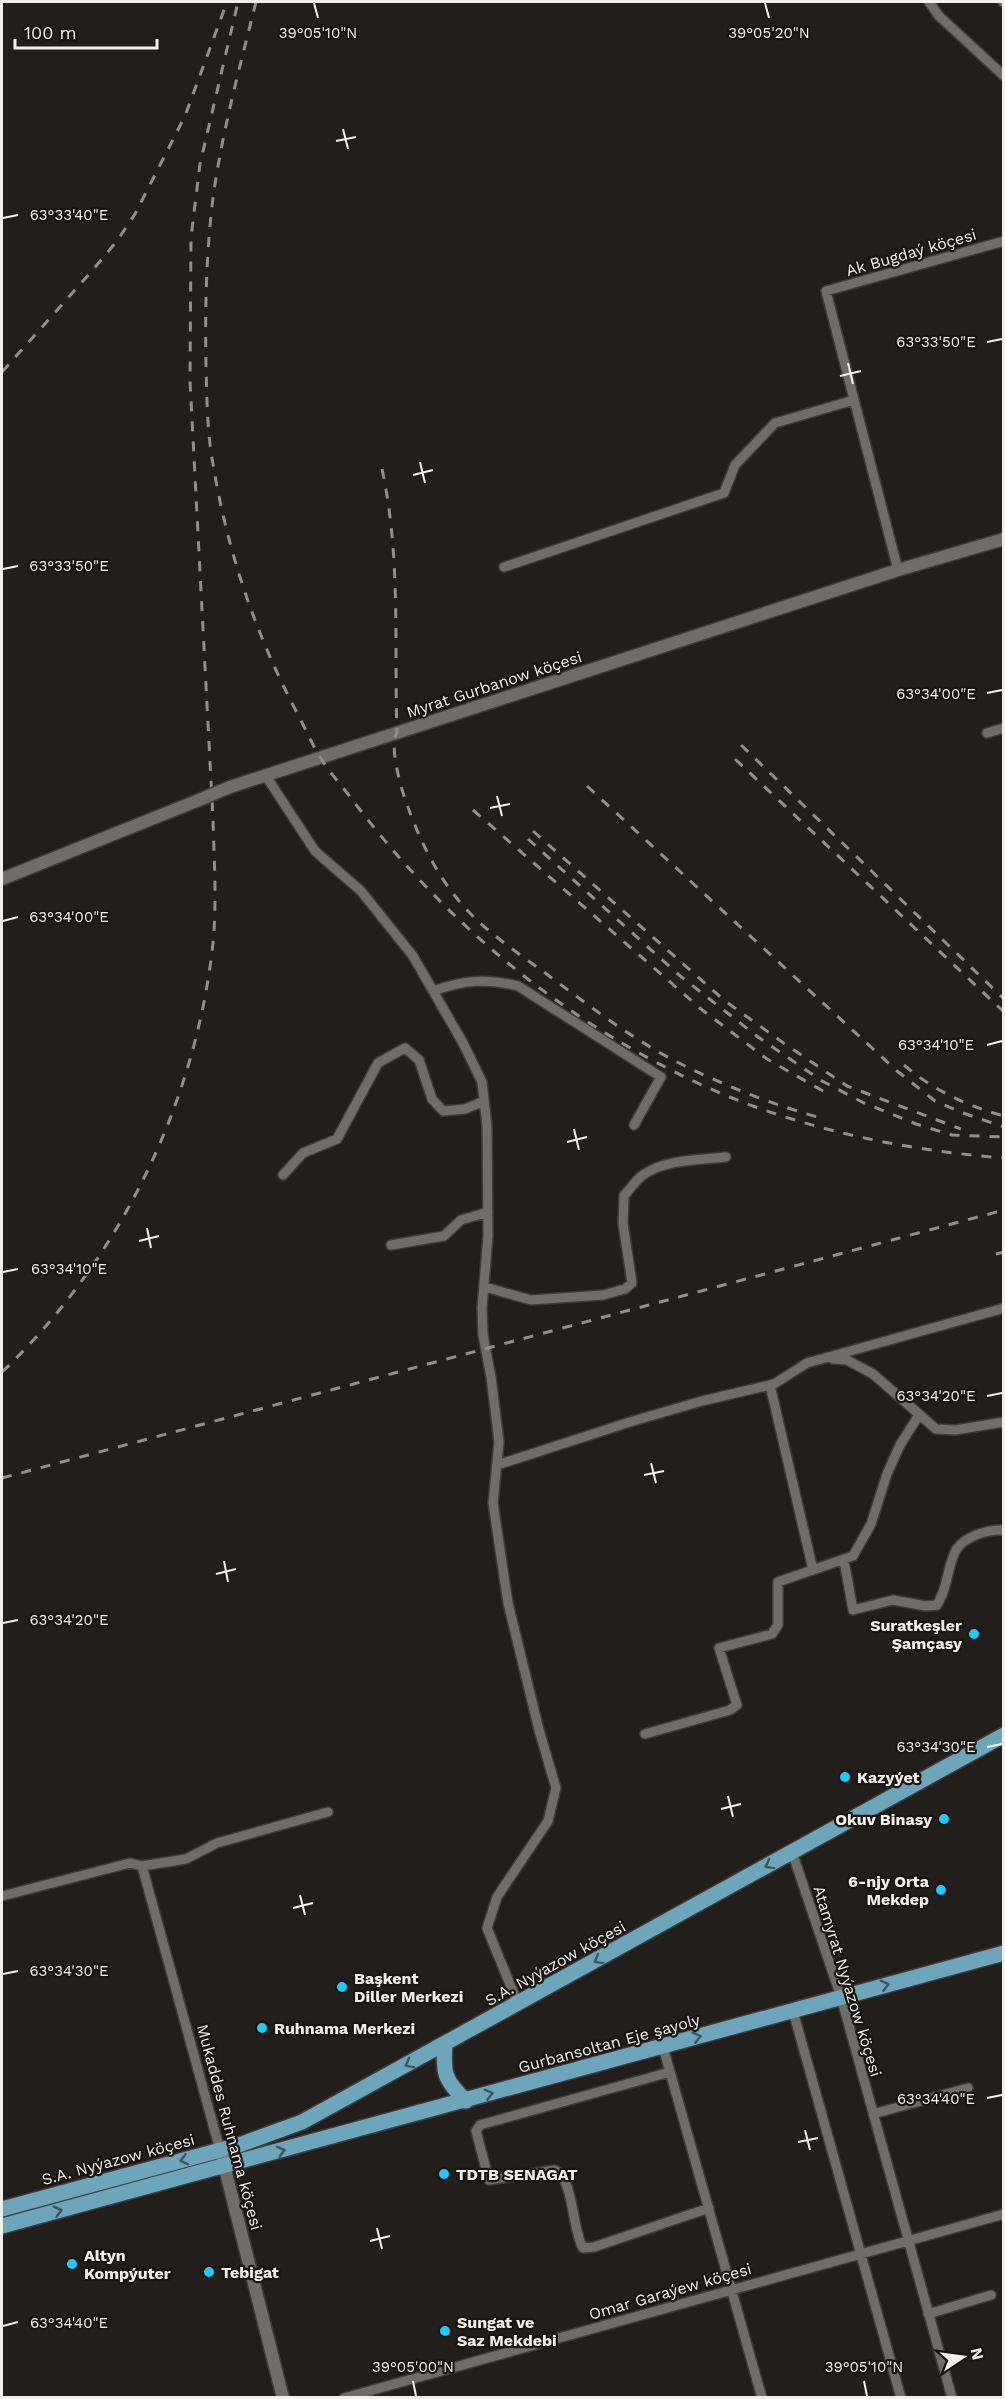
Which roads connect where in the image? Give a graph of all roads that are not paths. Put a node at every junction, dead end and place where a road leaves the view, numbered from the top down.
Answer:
1 (929, 2) edge
2 (1004, 76) edge
3 (1004, 241) edge
4 (854, 400) junction
5 (1004, 539) edge
6 (504, 567) dead end
7 (898, 570) junction
8 (1004, 728) edge
9 (987, 733) dead end
10 (266, 776) junction
11 (2, 879) edge
12 (433, 991) junction
13 (484, 1101) junction
14 (634, 1125) dead end
15 (726, 1157) dead end
16 (283, 1175) dead end
17 (488, 1212) junction
18 (391, 1245) dead end
19 (485, 1287) junction
20 (1002, 1309) edge
21 (825, 1358) junction
22 (770, 1385) junction
23 (919, 1415) junction
24 (1004, 1422) edge
25 (497, 1465) junction
26 (1004, 1530) edge
27 (843, 1561) junction
28 (813, 1570) junction
29 (645, 1734) dead end
30 (1004, 1735) edge
31 (328, 1812) dead end
32 (792, 1852) junction
33 (142, 1866) junction
34 (2, 1896) edge
35 (1004, 1953) edge
36 (841, 1998) junction
37 (518, 2004) junction
38 (793, 2011) junction
39 (445, 2044) junction
40 (663, 2046) junction
41 (670, 2072) junction
42 (968, 2088) dead end
43 (466, 2101) junction
44 (873, 2114) junction
45 (220, 2150) junction
46 (224, 2167) junction
47 (709, 2208) junction
48 (2, 2209) edge
49 (1004, 2214) edge
50 (2, 2226) edge
51 (908, 2241) junction
52 (860, 2254) junction
53 (732, 2290) junction
54 (992, 2295) dead end
55 (928, 2314) junction
56 (283, 2397) edge
57 (344, 2397) edge
58 (762, 2397) edge
59 (901, 2397) edge
60 (952, 2397) edge

1 - 2 street
3 - 4 street, Ak Bugdaý köçesi
4 - 6 street
4 - 7 street
5 - 7 street, Myrat Gurbanow köçesi
7 - 10 street, Myrat Gurbanow köçesi
8 - 9 street
10 - 11 street, Myrat Gurbanow köçesi, bridge
10 - 12 street
12 - 13 street
12 - 14 street
13 - 16 street
13 - 17 street
15 - 19 street
17 - 18 street
17 - 19 street
19 - 25 street
20 - 21 street
21 - 22 street
21 - 23 street
22 - 25 street
22 - 28 street
23 - 24 street
23 - 27 street
25 - 37 street
26 - 27 street
27 - 28 street
28 - 29 street
30 - 32 main road, S.A. Nyýazow köçesi
31 - 33 street
32 - 36 street, Atamyrat Nyýazow köçesi
32 -> 37 main road, S.A. Nyýazow köçesi
33 - 34 street
33 - 45 street, Mukaddes Ruhnama köçesi
36 -> 35 main road, Gurbansoltan Eje şayoly
36 - 38 main road, Gurbansoltan Eje şayoly
36 - 44 street, Atamyrat Nyýazow köçesi
37 - 39 main road, S.A. Nyýazow köçesi
40 -> 38 main road, Gurbansoltan Eje şayoly
38 - 52 street
39 - 43 main road
39 -> 45 main road, S.A. Nyýazow köçesi
40 - 41 street
43 -> 40 main road, Gurbansoltan Eje şayoly
41 - 47 street
41 - 47 street
42 - 44 street
46 -> 43 main road, Gurbansoltan Eje şayoly
44 - 51 street, Atamyrat Nyýazow köçesi
45 - 46 street, Mukaddes Ruhnama köçesi
45 -> 48 main road, S.A. Nyýazow köçesi
50 -> 46 main road
46 - 56 street, Mukaddes Ruhnama köçesi
47 - 53 street
49 - 51 street, Omar Garaýew köçesi
51 - 52 street, Omar Garaýew köçesi
51 - 55 street, Atamyrat Nyýazow köçesi
52 - 53 street, Omar Garaýew köçesi
52 - 59 street
53 - 57 street, Omar Garaýew köçesi
53 - 58 street
54 - 55 street
55 - 60 street, Atamyrat Nyýazow köçesi

